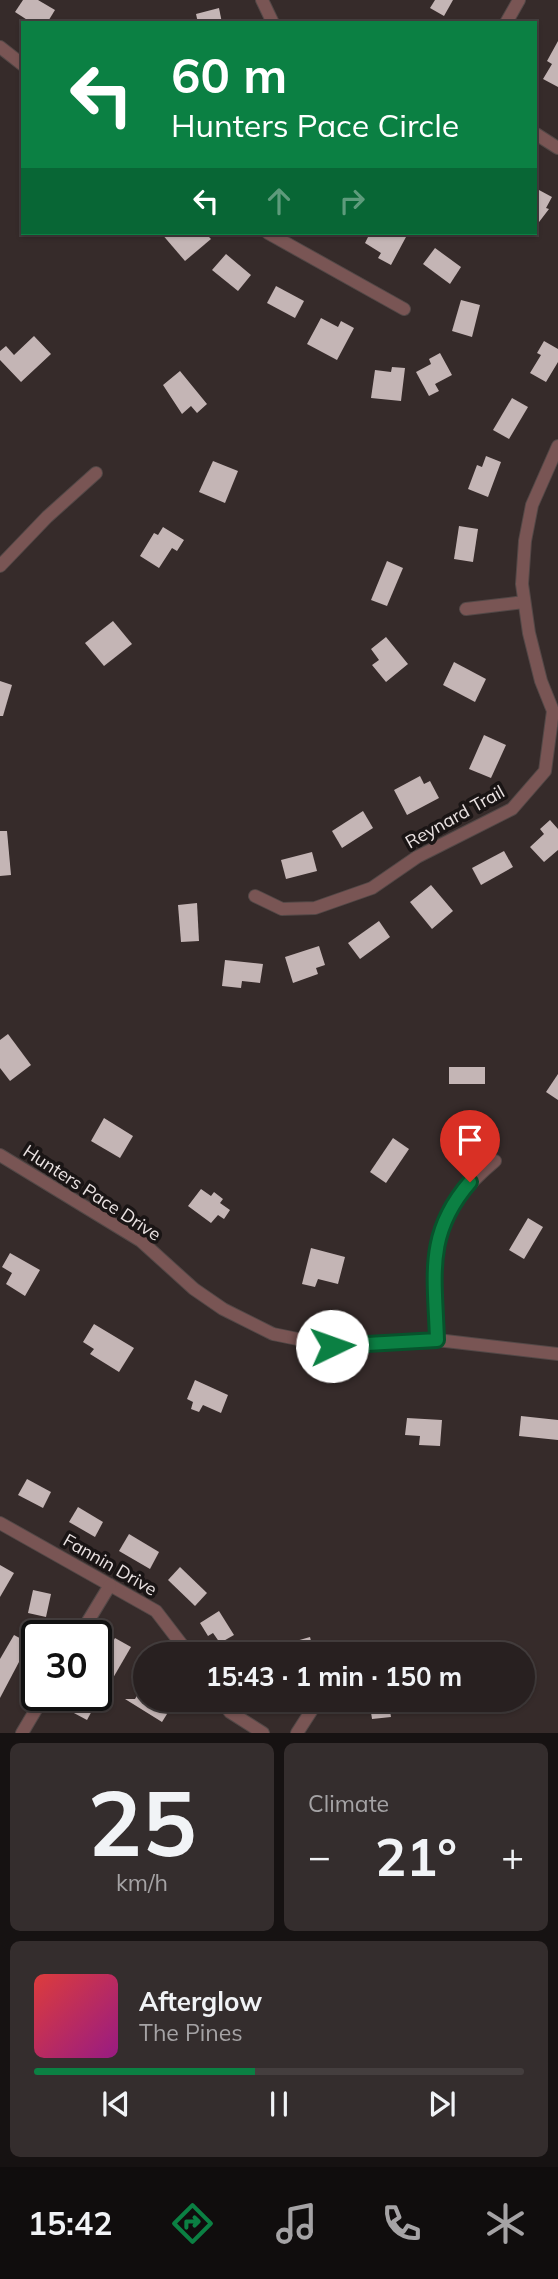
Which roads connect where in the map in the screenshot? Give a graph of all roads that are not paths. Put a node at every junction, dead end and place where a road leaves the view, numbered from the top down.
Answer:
1 (262, 0) edge
2 (519, 0) edge
3 (272, 21) edge
4 (507, 21) edge
5 (0, 47) edge
6 (21, 63) edge
7 (537, 135) edge
8 (558, 148) edge
9 (272, 235) edge
10 (404, 309) dead end
11 (558, 446) edge
12 (96, 473) dead end
13 (0, 566) edge
14 (524, 602) junction
15 (466, 609) dead end
16 (556, 709) edge
17 (255, 896) dead end
18 (0, 1156) edge
19 (495, 1161) dead end
20 (437, 1340) junction
21 (558, 1354) edge
22 (0, 1523) edge
23 (110, 1585) junction
24 (89, 1620) edge
25 (180, 1642) edge
26 (35, 1711) edge
27 (230, 1712) edge
28 (310, 1712) edge
29 (22, 1733) edge
30 (263, 1733) edge
31 (297, 1733) edge

1 - 3 street
2 - 4 street
5 - 6 street
7 - 8 street
9 - 10 street
11 - 14 street, Reynard Trail
12 - 13 street
14 - 15 street
14 - 16 street, Reynard Trail
16 - 17 street, Reynard Trail
18 - 20 street, Hunters Pace Drive
19 - 20 street
20 - 21 street, Hunters Pace Drive
22 - 23 street, Fannin Drive
23 - 24 street
23 - 25 street, Fannin Drive
26 - 29 street
27 - 30 street
28 - 31 street

